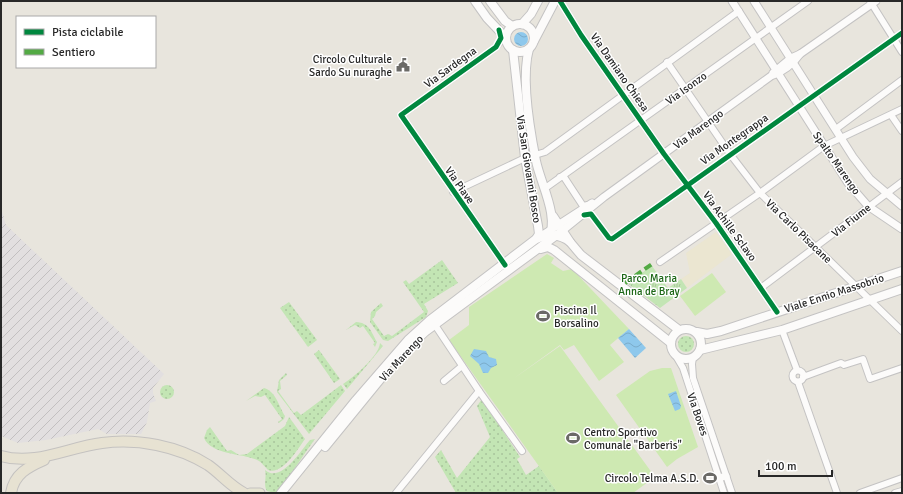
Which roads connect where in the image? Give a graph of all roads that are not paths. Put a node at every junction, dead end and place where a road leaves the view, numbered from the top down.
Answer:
1 (475, 1) edge
2 (490, 1) edge
3 (538, 1) edge
4 (555, 1) edge
5 (560, 1) edge
6 (732, 1) edge
7 (754, 1) edge
8 (808, 1) edge
9 (873, 2) edge
10 (739, 11) junction
11 (522, 24) junction
12 (512, 26) junction
13 (771, 27) junction
14 (499, 30) junction
15 (902, 33) edge
16 (506, 38) junction
17 (757, 38) junction
18 (894, 38) junction
19 (531, 46) junction
20 (513, 50) junction
21 (902, 52) edge
22 (667, 62) junction
23 (794, 63) junction
24 (778, 71) junction
25 (902, 80) edge
26 (686, 89) junction
27 (624, 94) junction
28 (814, 95) junction
29 (799, 105) junction
30 (902, 109) edge
31 (892, 114) junction
32 (401, 115) joint
33 (641, 120) junction
34 (708, 122) junction
35 (836, 129) junction
36 (902, 131) edge
37 (842, 138) junction
38 (824, 146) junction
39 (535, 154) junction
40 (664, 154) junction
41 (730, 154) junction
42 (525, 158) junction
43 (560, 178) junction
44 (902, 182) edge
45 (686, 185) junction
46 (544, 189) junction
47 (453, 192) junction
48 (760, 193) junction
49 (885, 194) junction
50 (604, 197) junction
51 (548, 203) junction
52 (588, 205) junction
53 (868, 206) junction
54 (902, 206) edge
55 (584, 215) junction
56 (569, 220) junction
57 (716, 223) junction
58 (902, 229) edge
59 (551, 234) junction
60 (570, 242) junction
61 (816, 248) junction
62 (538, 250) junction
63 (557, 252) junction
64 (660, 262) dead end
65 (505, 265) junction
66 (902, 271) edge
67 (856, 286) junction
68 (762, 288) junction
69 (902, 290) edge
70 (869, 301) junction
71 (777, 312) junction
72 (435, 325) junction
73 (679, 330) junction
74 (782, 330) junction
75 (902, 331) edge
76 (697, 332) junction
77 (672, 347) junction
78 (700, 350) junction
79 (693, 357) junction
80 (462, 366) junction
81 (902, 368) edge
82 (799, 376) junction
83 (444, 381) dead end
84 (479, 391) junction
85 (522, 450) dead end
86 (55, 454) junction
87 (1, 456) edge
88 (723, 477) junction
89 (902, 478) edge
90 (233, 489) edge
91 (902, 491) edge
92 (11, 493) edge
93 (244, 493) edge
94 (250, 493) edge
95 (260, 493) edge
96 (281, 493) edge
97 (288, 493) edge
98 (396, 493) edge
99 (724, 493) edge
100 (732, 493) edge
101 (837, 493) edge
102 (860, 493) edge
103 (895, 493) edge

1 - 14 main road, Via San Giovanni Bosco
2 - 12 main road
3 - 11 main road
4 - 19 main road
5 - 27 street, Via Damiano Chiesa
6 - 10 street, Spalto Marengo
7 - 13 street, Spalto Marengo
8 - 13 street, Via Isonzo
9 - 18 street
9 - 23 street, Via Marengo
10 - 17 street, Spalto Marengo
10 - 22 street, Via Piave
11 - 12 main road
11 - 19 main road, Via San Giovanni Bosco
12 - 16 main road
13 - 17 street, Via Isonzo
13 - 23 street, Spalto Marengo
14 - 16 main road, Via San Giovanni Bosco
14 - 32 street, Via Sardegna
15 - 18 street, Via Montegrappa
16 - 20 main road, Via San Giovanni Bosco
17 - 24 street, Spalto Marengo
17 - 26 street, Via Isonzo
18 - 21 street
18 - 28 street, Via Montegrappa
19 - 20 main road
19 - 39 main road, Via San Giovanni Bosco
20 - 42 main road, Via San Giovanni Bosco
22 - 26 street, Via Carlo Pisacane
22 - 27 street, Via Piave
23 - 24 street, Via Marengo
23 - 28 street, Spalto Marengo
24 - 29 street, Spalto Marengo
24 - 34 street, Via Marengo
25 - 35 street
26 - 33 street, Via Isonzo
26 - 34 street, Via Carlo Pisacane
27 - 33 street, Via Damiano Chiesa
27 - 39 street, Via Piave
28 - 29 street, Via Montegrappa
28 - 35 street, Spalto Marengo
29 - 38 street, Spalto Marengo
29 - 41 street, Via Montegrappa
30 - 31 street
31 - 36 street
31 - 37 street
32 - 47 street, Via Piave
33 - 40 street, Via Damiano Chiesa
33 - 43 street, Via Isonzo
34 - 40 street, Via Marengo
34 - 41 street, Via Carlo Pisacane
35 - 37 street, Spalto Marengo
37 - 38 street
37 - 49 street, Spalto Marengo
38 - 48 street
38 - 53 street, Spalto Marengo
39 - 42 street, Via Piave
39 - 46 main road, Via San Giovanni Bosco
40 - 45 street, Via Achille Sclavo
40 - 50 street, Via Marengo
41 - 45 street, Via Montegrappa
41 - 48 street, Via Carlo Pisacane
42 - 47 street, Via Piave
42 - 59 main road, Via San Giovanni Bosco
43 - 46 street, Via Isonzo
43 - 52 street
44 - 49 street, Via Fiume
45 - 55 street, Via Montegrappa
45 - 57 street, Via Achille Sclavo
46 - 51 main road, Via San Giovanni Bosco
47 - 65 street, Via Piave
48 - 57 street
48 - 61 street, Via Carlo Pisacane
49 - 53 street, Via Fiume
49 - 54 street, Spalto Marengo
50 - 52 street, Via Marengo
50 - 55 street, Via Marengo
51 - 56 street
51 - 59 main road
51 - 59 main road, Via San Giovanni Bosco
52 - 56 street, Via Marengo
53 - 58 street, Spalto Marengo
53 - 61 street, Via Fiume
55 - 56 street, Via Marengo
56 - 59 street
56 - 60 street
57 - 64 street
57 - 68 street, Via Achille Sclavo
59 - 60 main road
59 - 62 main road, Via Marengo
59 - 63 main road
59 - 65 main road
60 - 73 main road
61 - 67 street, Via Carlo Pisacane
61 - 68 street, Via Fiume
62 - 63 main road
62 - 72 main road, Via Marengo
63 - 77 main road
65 - 96 main road
66 - 67 main road, Viale Ennio Massobrio
67 - 70 street, Via Carlo Pisacane
67 - 71 main road, Viale Ennio Massobrio
68 - 71 street, Via Achille Sclavo
69 - 70 main road, Viale Ennio Massobrio
70 - 74 main road, Viale Ennio Massobrio
70 - 75 street, Via Carlo Pisacane
71 - 76 main road, Viale Ennio Massobrio
72 - 80 street
72 - 97 main road, Via Marengo
73 - 76 main road, Viale Ennio Massobrio
73 - 77 main road
74 - 78 main road, Viale Ennio Massobrio
74 - 82 street
76 - 78 main road
77 - 79 main road
77 - 88 street, Via Boves
78 - 79 main road
79 - 88 street, Via Boves
80 - 83 street
80 - 84 street
81 - 82 street
82 - 101 street
84 - 85 street
84 - 98 street
86 - 87 highway
86 - 90 highway
86 - 92 highway
88 - 99 street, Via Boves
88 - 100 street, Via Boves
89 - 102 street
90 - 93 highway
91 - 103 street
94 - 95 main road

